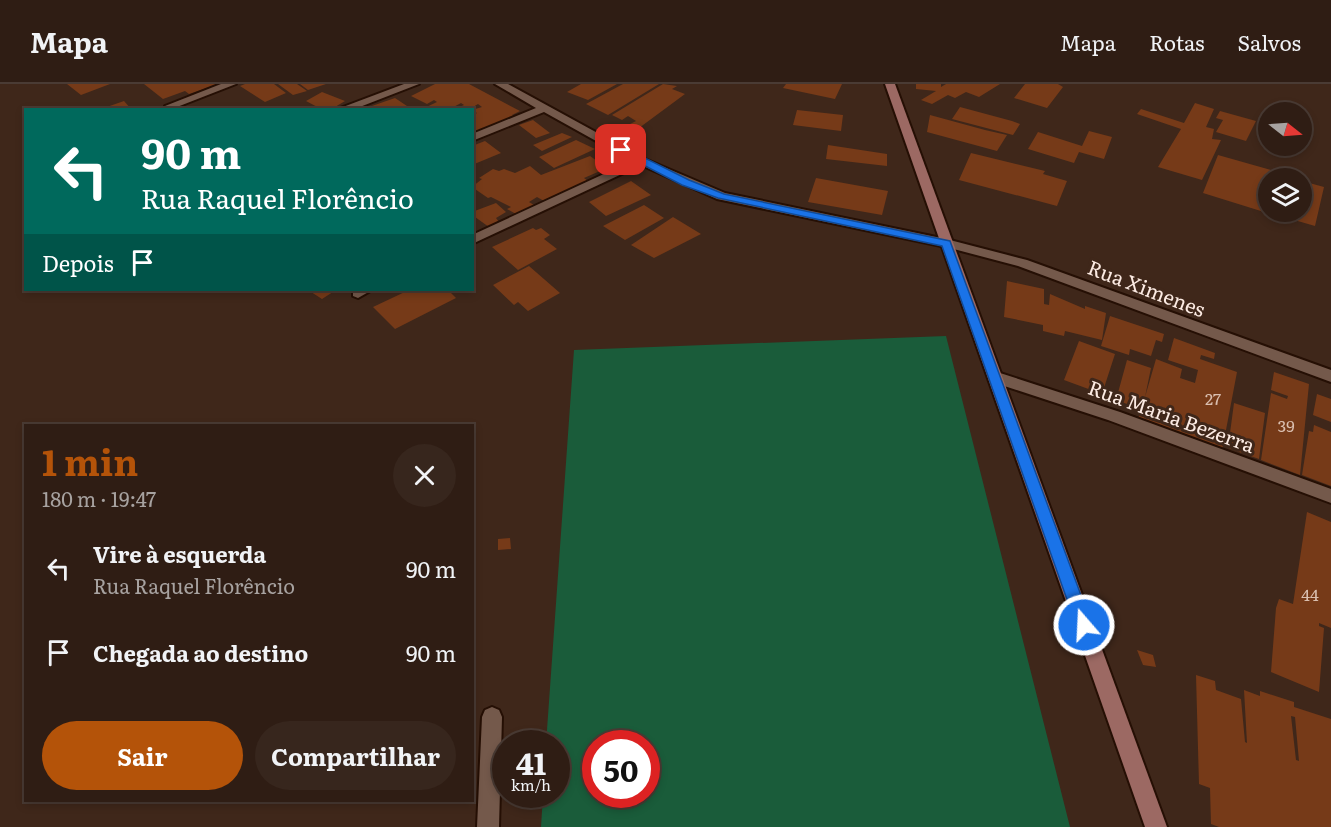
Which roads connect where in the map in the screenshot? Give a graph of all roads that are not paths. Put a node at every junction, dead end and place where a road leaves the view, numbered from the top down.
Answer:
1 (231, 84) edge
2 (414, 84) edge
3 (500, 84) edge
4 (890, 84) edge
5 (172, 108) edge
6 (346, 108) edge
7 (545, 108) junction
8 (474, 137) edge
9 (641, 161) junction
10 (474, 239) edge
11 (946, 243) junction
12 (1331, 376) edge
13 (997, 378) junction
14 (1331, 496) edge
15 (492, 717) dead end
16 (488, 827) edge
17 (1156, 827) edge

1 - 5 street
2 - 6 street
3 - 7 street, Rua Ximenes
4 - 11 main road
7 - 8 street
7 - 9 street, Rua Ximenes
9 - 10 street
9 - 11 street, Rua Ximenes
11 - 12 street, Rua Ximenes
11 - 13 main road
13 - 14 street, Rua Maria Bezerra
13 - 17 main road
15 - 16 street

